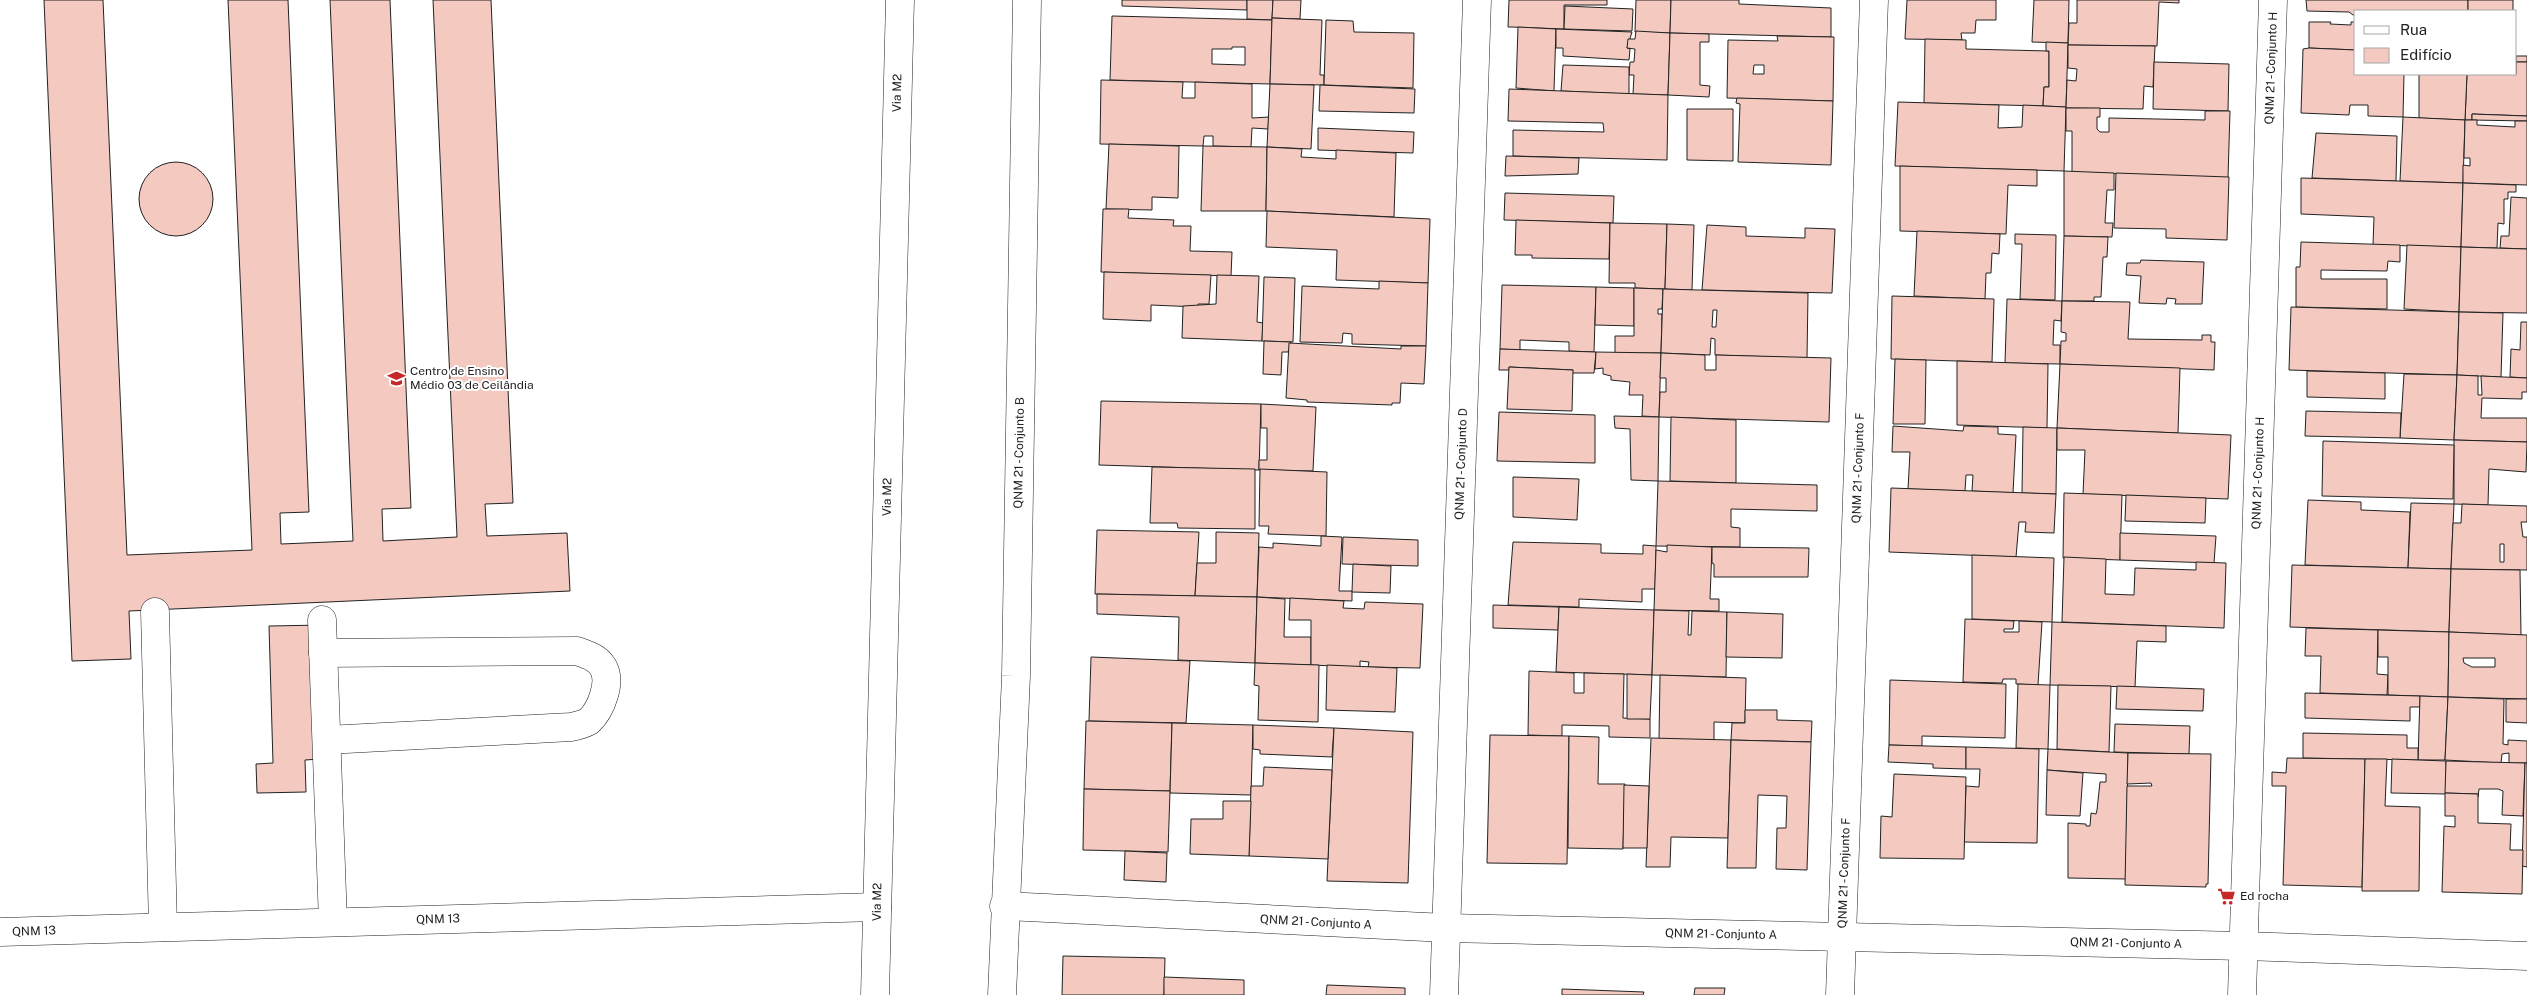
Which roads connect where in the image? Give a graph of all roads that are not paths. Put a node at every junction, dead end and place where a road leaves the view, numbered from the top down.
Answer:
1 (900, 0) edge
2 (1027, 0) edge
3 (1477, 0) edge
4 (1874, 0) edge
5 (2273, 0) edge
6 (155, 612) dead end
7 (322, 620) dead end
8 (323, 653) junction
9 (327, 740) junction
10 (1004, 906) junction
11 (877, 907) junction
12 (333, 922) junction
13 (163, 927) junction
14 (1446, 928) junction
15 (0, 932) edge
16 (1842, 937) junction
17 (2243, 946) junction
18 (2527, 956) edge
19 (874, 995) edge
20 (1002, 995) edge
21 (1444, 995) edge
22 (1840, 995) edge
23 (2242, 995) edge

1 - 11 street, Via M2
2 - 10 street, QNM 21 - Conjunto B
3 - 14 street, QNM 21 - Conjunto D
4 - 16 street, QNM 21 - Conjunto F
5 - 17 street, QNM 21 - Conjunto H
6 - 13 street
7 - 8 street
8 - 9 street
8 - 9 street
9 - 12 street
10 - 14 street, QNM 21 - Conjunto A
10 - 20 street
11 - 12 street, QNM 13
11 - 19 street, Via M2
12 - 13 street, QNM 13
13 - 15 street, QNM 13
14 - 16 street, QNM 21 - Conjunto A
14 - 21 street, QNM 21 - Conjunto D
16 - 17 street, QNM 21 - Conjunto A
16 - 22 street, QNM 21 - Conjunto F
17 - 18 street, QNM 21 - Conjunto A
17 - 23 street, QNM 21 - Conjunto H

